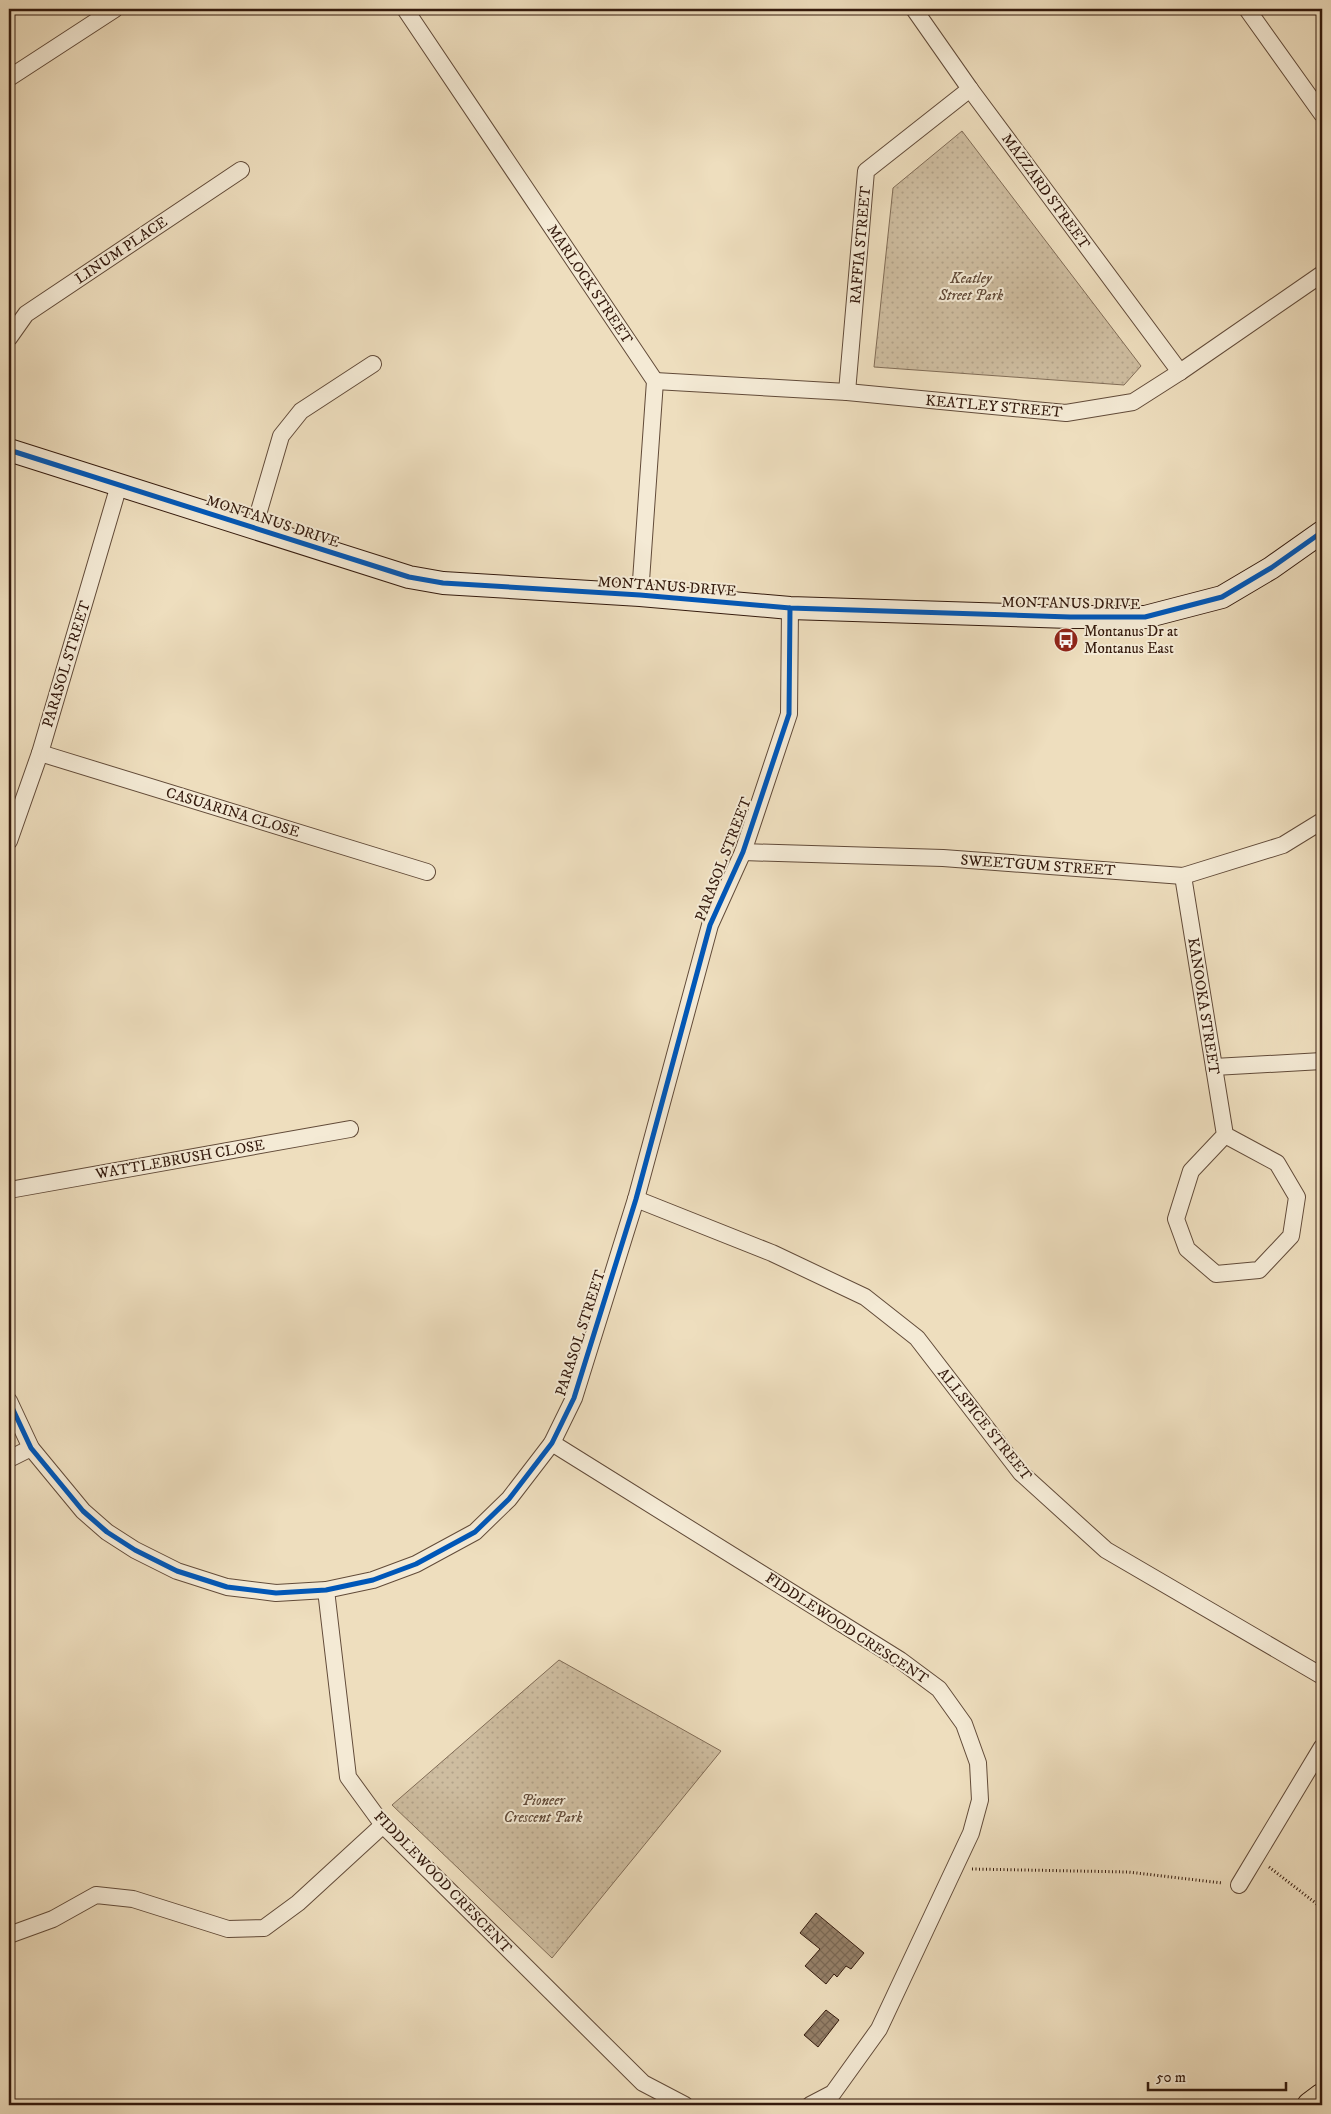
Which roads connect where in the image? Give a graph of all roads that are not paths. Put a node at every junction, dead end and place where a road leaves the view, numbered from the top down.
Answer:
1 (115, 9) edge
2 (404, 9) edge
3 (914, 9) edge
4 (1247, 9) edge
5 (9, 78) edge
6 (970, 88) junction
7 (1322, 114) edge
8 (240, 170) dead end
9 (1322, 274) edge
10 (9, 338) edge
11 (373, 364) dead end
12 (1180, 372) junction
13 (655, 381) junction
14 (847, 392) junction
15 (9, 450) edge
16 (119, 485) junction
17 (254, 528) junction
18 (1322, 532) edge
19 (640, 595) junction
20 (790, 608) junction
21 (40, 753) junction
22 (1322, 821) edge
23 (9, 842) edge
24 (742, 852) junction
25 (427, 872) dead end
26 (1183, 876) junction
27 (1322, 1061) edge
28 (1214, 1067) junction
29 (350, 1129) dead end
30 (1225, 1135) junction
31 (9, 1190) edge
32 (636, 1199) junction
33 (9, 1401) edge
34 (552, 1443) junction
35 (32, 1448) junction
36 (9, 1459) edge
37 (326, 1590) junction
38 (1322, 1676) edge
39 (1322, 1747) edge
40 (383, 1825) junction
41 (1239, 1885) road end
42 (9, 1935) edge
43 (1322, 2096) edge
44 (685, 2105) edge
45 (810, 2105) edge
46 (1310, 2105) edge

1 - 5 street
2 - 13 street, MARLOCK STREET
3 - 6 street, MAZZARD STREET
4 - 7 street
6 - 12 street, MAZZARD STREET
6 - 14 street, RAFFIA STREET
8 - 10 street, LINUM PLACE
9 - 12 street, KEATLEY STREET
11 - 17 street
12 - 14 street, KEATLEY STREET
13 - 14 street, KEATLEY STREET
13 - 19 street
15 - 16 street, MONTANUS DRIVE
16 - 17 street, MONTANUS DRIVE
16 - 21 street, PARASOL STREET
17 - 19 street, MONTANUS DRIVE
18 - 20 street, MONTANUS DRIVE
19 - 20 street, MONTANUS DRIVE
20 - 24 street, PARASOL STREET
21 - 23 street, PARASOL STREET
21 - 25 street, CASUARINA CLOSE
22 - 26 street, SWEETGUM STREET
24 - 26 street, SWEETGUM STREET
24 - 32 street, PARASOL STREET
26 - 28 street, KANOOKA STREET
27 - 28 street
28 - 30 street, KANOOKA STREET
29 - 31 street, WATTLEBRUSH CLOSE
30 - 30 street
32 - 34 street, PARASOL STREET
32 - 38 street, ALLSPICE STREET
33 - 35 street, PARASOL STREET
34 - 37 street, PARASOL STREET
34 - 45 street, FIDDLEWOOD CRESCENT
35 - 36 street
35 - 37 street, PARASOL STREET
37 - 40 street, FIDDLEWOOD CRESCENT
39 - 41 street
40 - 42 street
40 - 44 street, FIDDLEWOOD CRESCENT
43 - 46 main road

